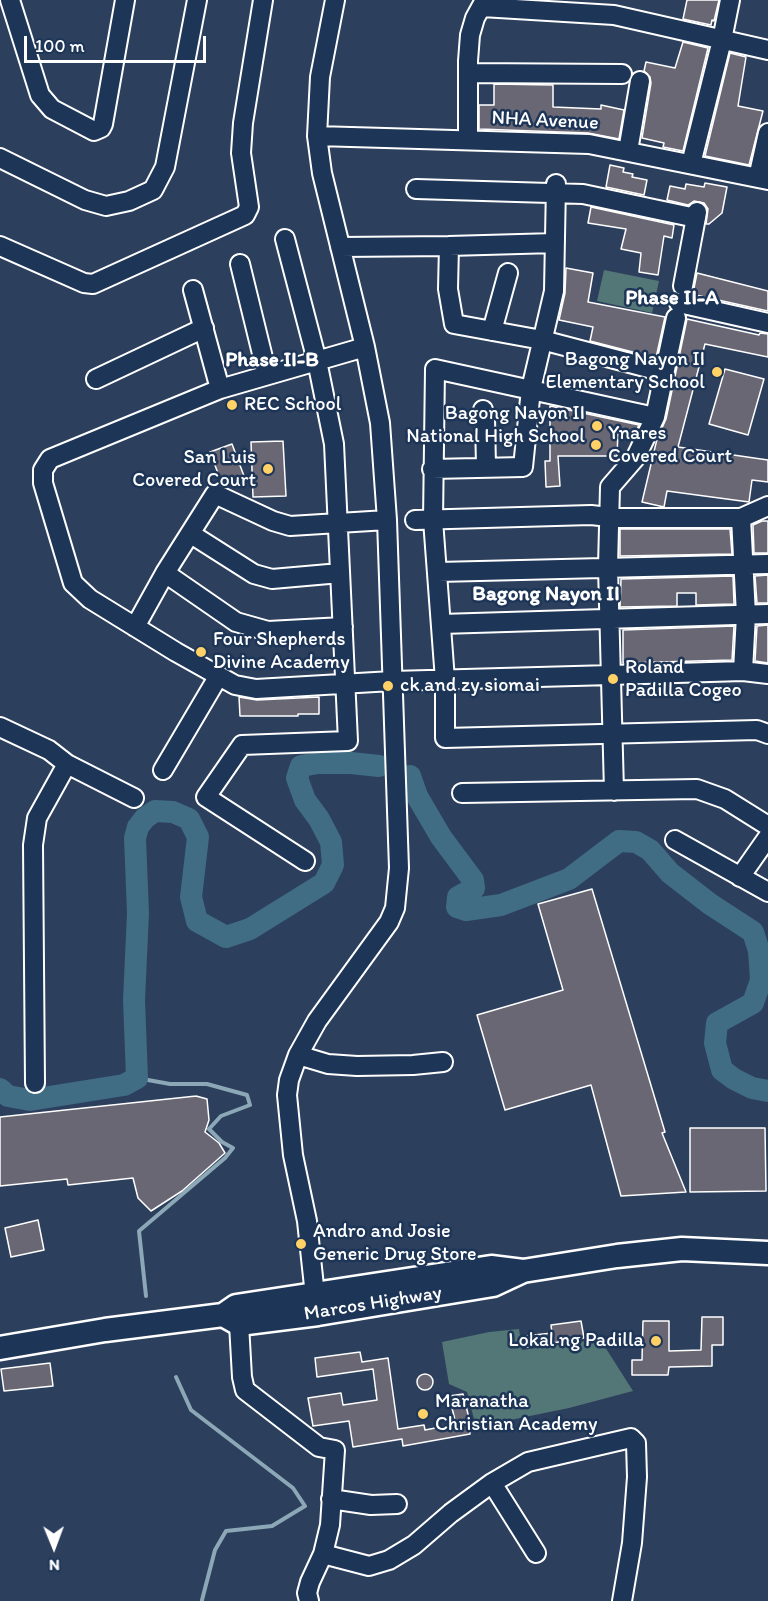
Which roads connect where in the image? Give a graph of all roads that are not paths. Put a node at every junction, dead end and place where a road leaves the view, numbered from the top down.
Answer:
1 (125, 0) edge
2 (197, 0) edge
3 (263, 0) edge
4 (335, 0) edge
5 (730, 0) edge
6 (17, 2) edge
7 (484, 3) edge
8 (568, 6) edge
9 (722, 40) junction
10 (768, 50) edge
11 (468, 72) junction
12 (622, 74) dead end
13 (640, 81) dead end
14 (768, 132) edge
15 (317, 136) junction
16 (468, 139) junction
17 (628, 151) junction
18 (0, 158) edge
19 (691, 164) junction
20 (763, 179) edge
21 (556, 188) junction
22 (416, 189) dead end
23 (285, 239) dead end
24 (555, 243) junction
25 (0, 246) edge
26 (449, 246) junction
27 (340, 247) junction
28 (240, 264) dead end
29 (508, 273) dead end
30 (193, 290) dead end
31 (679, 303) junction
32 (768, 322) edge
33 (204, 328) junction
34 (492, 331) junction
35 (542, 340) junction
36 (365, 347) junction
37 (317, 361) junction
38 (664, 372) junction
39 (267, 374) junction
40 (96, 379) dead end
41 (220, 389) junction
42 (531, 389) junction
43 (483, 410) dead end
44 (655, 417) junction
45 (486, 468) junction
46 (432, 469) junction
47 (768, 506) edge
48 (608, 517) junction
49 (741, 518) junction
50 (387, 520) junction
51 (424, 520) junction
52 (338, 522) junction
53 (191, 534) junction
54 (768, 564) edge
55 (744, 565) junction
56 (608, 567) junction
57 (438, 572) junction
58 (165, 573) junction
59 (340, 573) junction
60 (768, 614) edge
61 (746, 615) junction
62 (609, 619) junction
63 (441, 624) junction
64 (135, 627) junction
65 (343, 627) junction
66 (744, 671) junction
67 (768, 674) edge
68 (611, 675) junction
69 (218, 677) junction
70 (445, 680) junction
71 (392, 681) junction
72 (345, 684) junction
73 (0, 727) edge
74 (613, 734) junction
75 (768, 734) edge
76 (67, 764) junction
77 (163, 770) dead end
78 (614, 791) junction
79 (462, 793) dead end
80 (134, 798) dead end
81 (768, 826) edge
82 (768, 837) edge
83 (675, 840) dead end
84 (305, 861) dead end
85 (740, 878) junction
86 (768, 892) edge
87 (298, 1055) junction
88 (443, 1062) dead end
89 (35, 1083) dead end
90 (768, 1253) edge
91 (316, 1304) junction
92 (231, 1319) junction
93 (0, 1348) edge
94 (492, 1483) junction
95 (331, 1498) junction
96 (397, 1504) dead end
97 (536, 1553) dead end
98 (322, 1554) junction
99 (309, 1601) edge
100 (622, 1601) edge

1 - 6 street
2 - 18 street
3 - 25 street
4 - 15 street
5 - 9 street
7 - 8 street
7 - 11 street
8 - 9 street
9 - 10 street
9 - 19 street
11 - 12 street
11 - 16 street
13 - 17 street
14 - 20 street
15 - 16 street, NHA Avenue
15 - 27 street
16 - 17 street, NHA Avenue
17 - 19 street, NHA Avenue
19 - 20 street, NHA Avenue
21 - 22 street
21 - 24 street
21 - 31 street
23 - 37 street
24 - 26 street
24 - 35 street
26 - 27 street
26 - 34 street
27 - 36 street
28 - 39 street
29 - 34 street
30 - 33 street
31 - 32 street
31 - 38 street
33 - 40 street
33 - 41 street
34 - 35 street
35 - 38 street
35 - 42 street
36 - 37 street
36 - 50 street
37 - 39 street
37 - 52 street
38 - 44 street
39 - 41 street
41 - 64 street
42 - 44 street
42 - 45 street
42 - 46 street
43 - 45 street
44 - 48 street
45 - 46 street
46 - 51 street
47 - 49 street
48 - 49 street
48 - 51 street
48 - 56 street
49 - 55 street
50 - 52 street
50 - 71 street
51 - 57 street
52 - 53 street
52 - 59 street
53 - 58 street
53 - 59 street
54 - 55 street
55 - 56 street
55 - 61 street
56 - 57 street
56 - 62 street
57 - 63 street
58 - 64 street
58 - 65 street
59 - 65 street
60 - 61 street
61 - 62 street
61 - 66 street
62 - 63 street
62 - 68 street
63 - 70 street
64 - 69 street
65 - 72 street
66 - 67 street
66 - 68 street
68 - 70 street
68 - 74 street
69 - 72 street
69 - 77 street
70 - 71 street
70 - 74 street
71 - 72 street
71 - 87 street
72 - 84 street
73 - 76 street
74 - 75 street
74 - 78 street
76 - 80 street
76 - 89 street
78 - 79 street
78 - 81 street
82 - 85 street
83 - 85 street
85 - 86 street
87 - 88 street
87 - 91 street
90 - 91 main road, Marcos Highway
91 - 92 main road, Marcos Highway
92 - 93 main road, Marcos Highway
92 - 95 street
94 - 97 street
94 - 98 street
94 - 100 street
95 - 96 street
95 - 98 street
98 - 99 street

